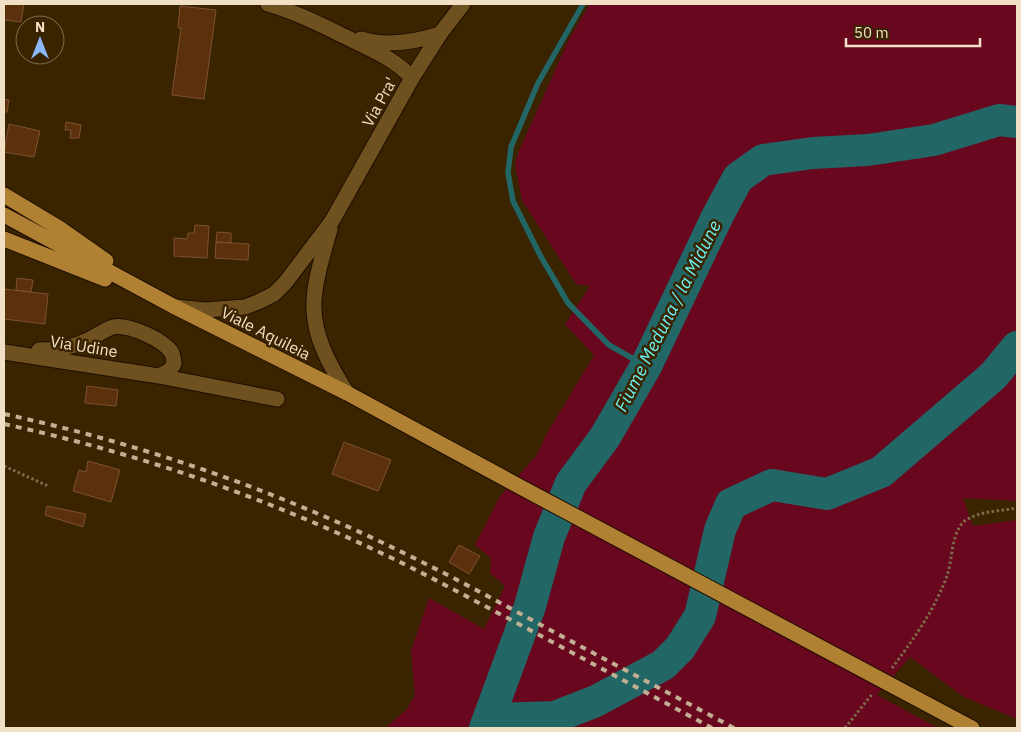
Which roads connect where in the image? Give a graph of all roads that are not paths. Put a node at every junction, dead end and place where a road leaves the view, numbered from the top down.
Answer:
1 (268, 4) edge
2 (463, 4) edge
3 (335, 32) junction
4 (440, 34) junction
5 (412, 78) junction
6 (4, 195) edge
7 (4, 215) edge
8 (332, 221) junction
9 (4, 239) edge
10 (173, 306) junction
11 (4, 350) edge
12 (159, 376) junction
13 (347, 393) junction
14 (277, 399) dead end
15 (972, 728) edge

1 - 3 street
2 - 4 street, Via Pra'
3 - 4 street
3 - 5 street
4 - 5 street, Via Pra'
5 - 8 street, Via Pra'
6 - 10 main road
7 - 10 main road, Viale Aquileia
8 - 10 street, Via Pra'
8 - 13 street, Via Pra'
9 - 10 main road
10 - 13 main road, Viale Aquileia
11 - 12 street, Via Udine
11 - 12 street, Via Udine
12 - 14 street, Via Udine
13 - 15 main road, Viale Aquileia, bridge

